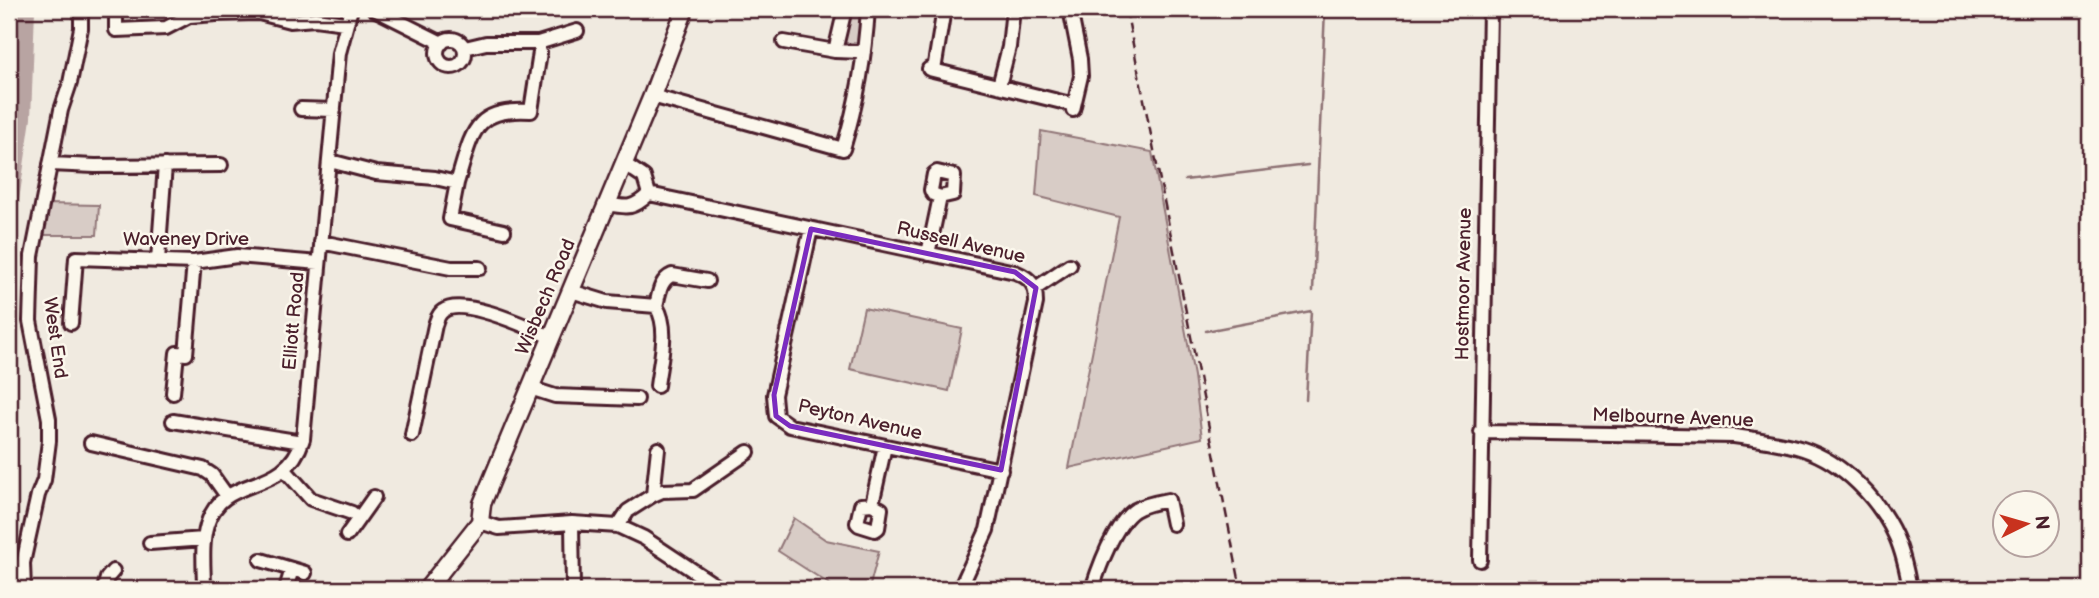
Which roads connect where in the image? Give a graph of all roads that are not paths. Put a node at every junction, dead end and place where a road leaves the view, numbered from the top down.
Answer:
1 (81, 9) edge
2 (351, 9) edge
3 (374, 9) edge
4 (685, 9) edge
5 (845, 9) edge
6 (869, 9) edge
7 (944, 9) edge
8 (1013, 9) edge
9 (1070, 9) edge
10 (1490, 9) edge
11 (216, 12) edge
12 (116, 19) dead end
13 (345, 23) junction
14 (577, 31) dead end
15 (784, 42) dead end
16 (442, 43) junction
17 (465, 48) junction
18 (835, 51) junction
19 (540, 52) dead end
20 (864, 52) junction
21 (999, 86) junction
22 (652, 96) junction
23 (301, 108) dead end
24 (334, 110) junction
25 (330, 161) junction
26 (623, 163) junction
27 (50, 164) junction
28 (165, 165) junction
29 (221, 165) dead end
30 (457, 183) junction
31 (649, 194) junction
32 (940, 197) dead end
33 (607, 204) junction
34 (811, 229) junction
35 (504, 230) dead end
36 (321, 239) junction
37 (928, 254) junction
38 (436, 257) dead end
39 (158, 260) junction
40 (194, 262) junction
41 (319, 263) junction
42 (1070, 265) dead end
43 (480, 268) dead end
44 (707, 281) dead end
45 (1036, 288) junction
46 (571, 290) junction
47 (656, 306) junction
48 (71, 323) dead end
49 (551, 337) junction
50 (657, 386) dead end
51 (530, 388) junction
52 (173, 393) dead end
53 (637, 399) dead end
54 (173, 421) dead end
55 (1481, 432) junction
56 (412, 435) dead end
57 (302, 442) junction
58 (91, 443) dead end
59 (885, 446) junction
60 (658, 449) dead end
61 (748, 452) dead end
62 (285, 470) junction
63 (1001, 470) junction
64 (653, 495) junction
65 (227, 496) junction
66 (374, 497) dead end
67 (872, 504) dead end
68 (358, 518) junction
69 (480, 522) junction
70 (572, 523) junction
71 (1173, 524) dead end
72 (618, 526) junction
73 (347, 535) dead end
74 (204, 539) junction
75 (150, 543) dead end
76 (261, 560) dead end
77 (1480, 560) dead end
78 (113, 570) dead end
79 (24, 589) edge
80 (104, 589) edge
81 (204, 589) edge
82 (286, 589) edge
83 (427, 589) edge
84 (573, 589) edge
85 (721, 589) edge
86 (960, 589) edge
87 (1092, 589) edge
88 (1910, 589) edge

1 - 27 street, West End
2 - 13 street, Elliott Road
3 - 16 street
4 - 22 main road, Wisbech Road
5 - 18 street
6 - 20 street
7 - 21 street
8 - 21 street
9 - 21 street
10 - 55 street, Hostmoor Avenue
11 - 12 street
11 - 13 street
13 - 24 street, Elliott Road
14 - 17 street
15 - 18 street
16 - 17 street
16 - 17 street
18 - 20 street
19 - 30 street
20 - 22 street
22 - 26 main road, Wisbech Road
23 - 24 street
24 - 25 street, Elliott Road
25 - 30 street
25 - 36 street, Elliott Road
26 - 31 street
26 - 33 main road, Wisbech Road
27 - 28 street
27 - 79 street, West End
28 - 29 street
28 - 39 street
30 - 35 street
31 - 33 street
31 - 34 street, Russell Avenue
32 - 37 street
33 - 46 main road, Wisbech Road
34 - 37 street, Russell Avenue
34 - 59 street, Peyton Avenue
36 - 38 street
36 - 41 street, Elliott Road
36 - 43 street
37 - 45 street, Russell Avenue
39 - 40 street, Waveney Drive
39 - 48 street, Waveney Drive
40 - 41 street, Waveney Drive
40 - 52 street
41 - 57 street, Elliott Road
42 - 45 street
44 - 47 street
45 - 63 street, Russell Avenue
46 - 47 street
46 - 49 main road, Wisbech Road
47 - 50 street
49 - 51 main road, Wisbech Road
49 - 56 street
51 - 53 street
51 - 69 main road, Wisbech Road
54 - 57 street
55 - 77 street, Hostmoor Avenue
55 - 88 street, Melbourne Avenue
57 - 62 street, Elliott Road
58 - 65 street
59 - 63 street, Peyton Avenue
59 - 67 street
60 - 64 street
61 - 64 street
62 - 65 street
62 - 68 street
63 - 86 street, Russell Avenue
64 - 72 street
65 - 74 street
66 - 68 street
68 - 73 street
69 - 70 street
69 - 83 main road, Wisbech Road
70 - 72 street
70 - 84 street
71 - 87 street
72 - 85 street
74 - 75 street
74 - 81 street
76 - 82 street
78 - 80 street

